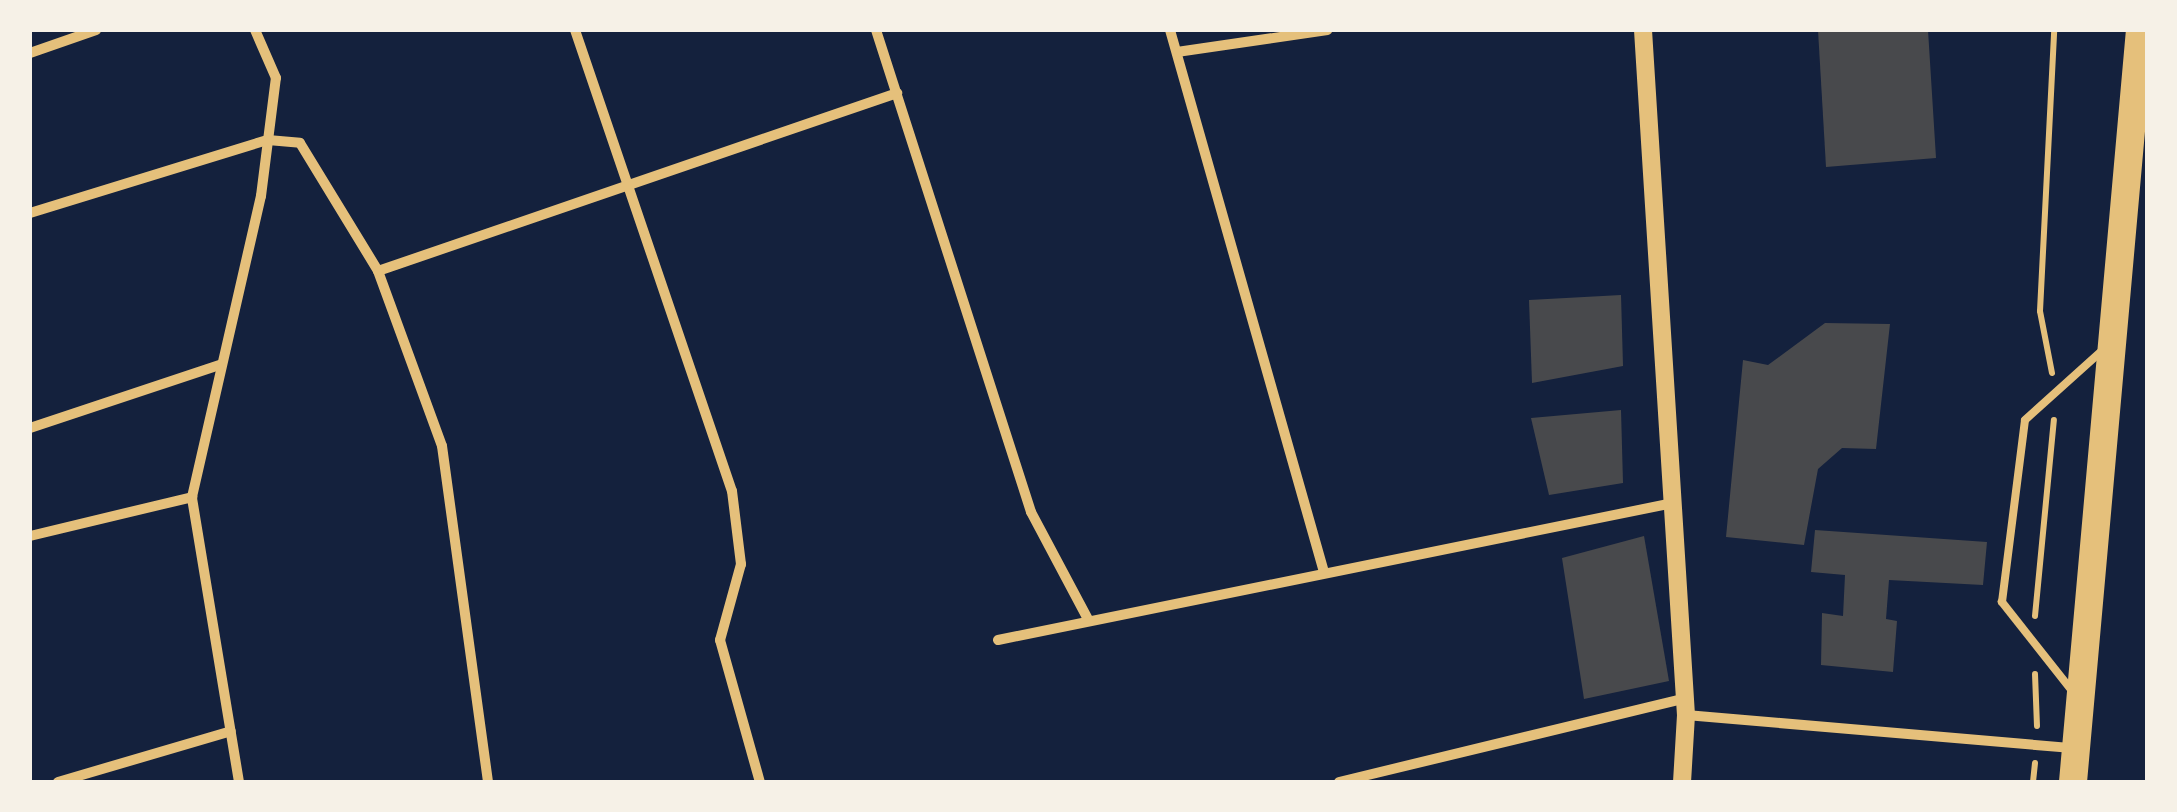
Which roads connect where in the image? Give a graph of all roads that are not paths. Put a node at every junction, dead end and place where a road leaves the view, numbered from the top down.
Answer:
1 (96, 30) edge
2 (255, 30) edge
3 (575, 30) edge
4 (876, 30) edge
5 (1170, 30) edge
6 (1327, 30) edge
7 (1643, 30) edge
8 (2140, 30) edge
9 (1177, 52) junction
10 (30, 53) edge
11 (897, 94) junction
12 (268, 140) junction
13 (633, 188) junction
14 (30, 212) edge
15 (378, 271) junction
16 (2108, 345) junction
17 (222, 364) junction
18 (30, 428) edge
19 (192, 497) junction
20 (1673, 503) junction
21 (30, 536) edge
22 (1324, 572) junction
23 (1089, 621) junction
24 (998, 640) dead end
25 (2076, 696) junction
26 (1686, 707) junction
27 (231, 731) junction
28 (2074, 748) junction
29 (58, 782) edge
30 (239, 782) edge
31 (488, 782) edge
32 (760, 782) edge
33 (1338, 782) edge
34 (1682, 782) edge
35 (2073, 782) edge

1 - 10 street
2 - 12 street
3 - 13 street
4 - 11 street
5 - 9 street
6 - 9 street
7 - 20 street
8 - 16 highway
9 - 22 street
11 - 13 street
11 - 23 street
12 - 14 street
12 - 15 street
12 - 17 street
13 - 15 street
13 - 32 street
15 - 31 street
16 - 25 highway
16 - 25 lane
17 - 18 street
17 - 19 street
19 - 21 street
19 - 27 street
20 - 22 street
20 - 26 street
22 - 23 street
23 - 24 street
25 - 28 highway
26 - 28 street
26 - 33 street
26 - 34 street
27 - 29 street
27 - 30 street
28 - 35 highway

